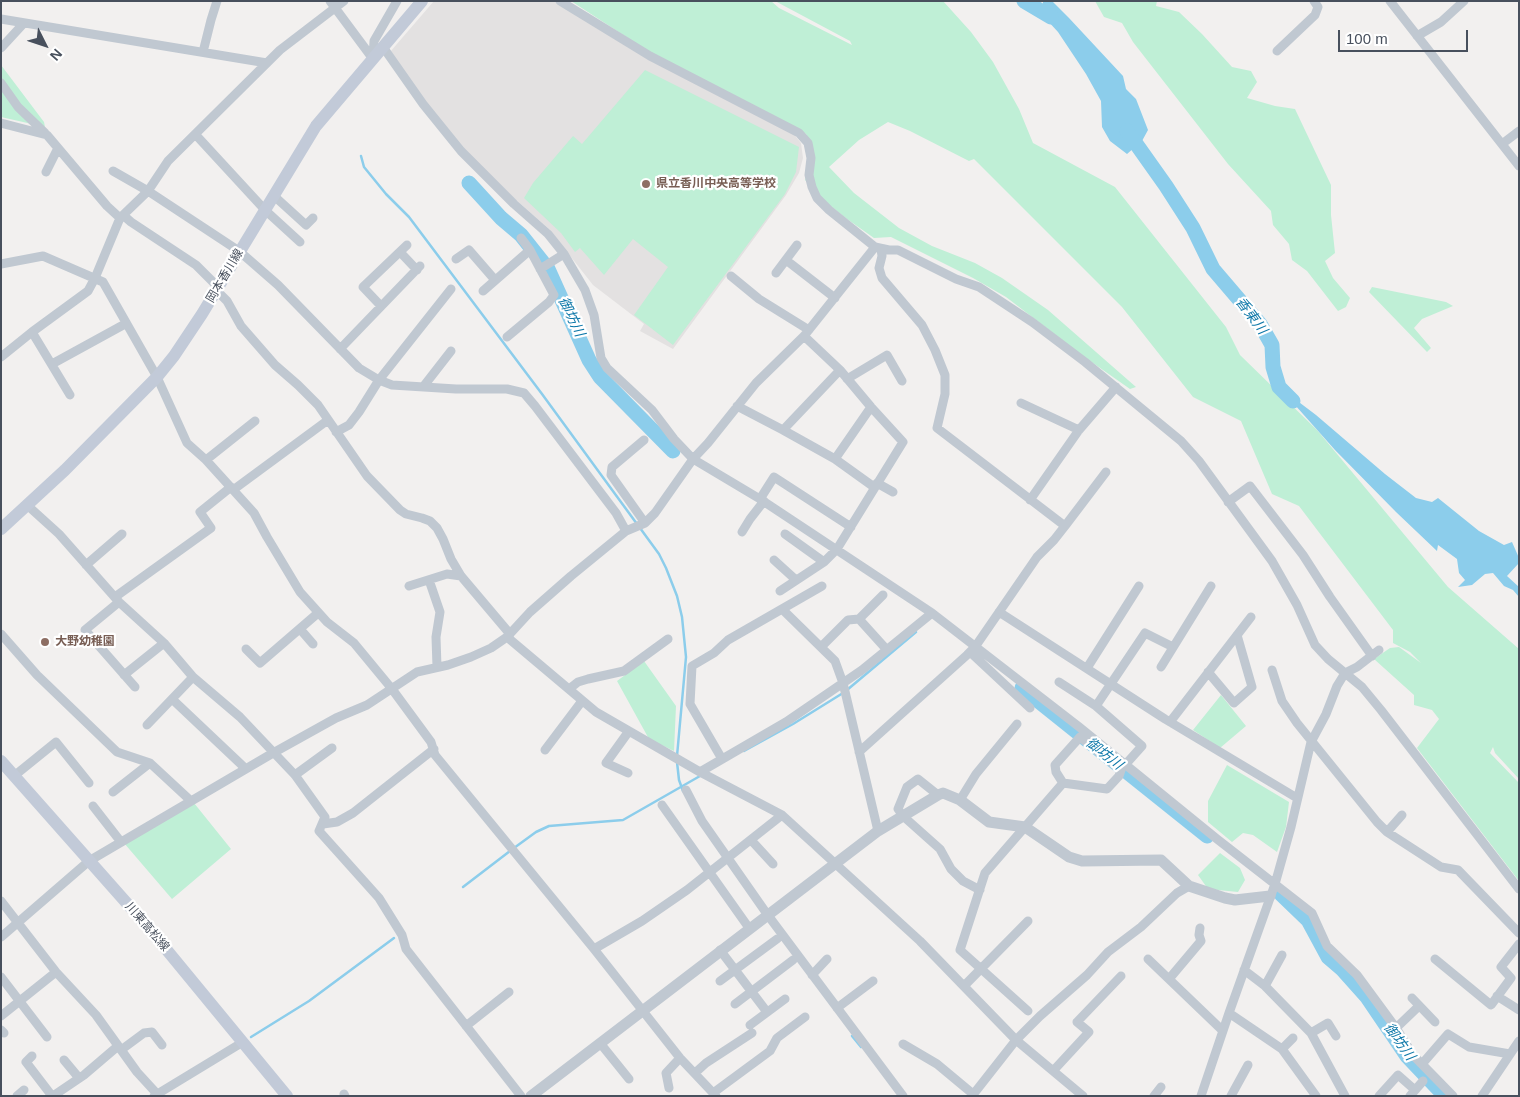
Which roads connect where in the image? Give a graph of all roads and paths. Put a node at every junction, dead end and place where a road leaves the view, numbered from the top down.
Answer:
1 (217, 1) edge
2 (344, 1) edge
3 (397, 1) edge
4 (422, 1) edge
5 (560, 1) edge
6 (1314, 1) edge
7 (1390, 1) edge
8 (1464, 1) edge
9 (333, 4) edge
10 (1, 20) edge
11 (24, 23) junction
12 (1417, 36) junction
13 (383, 47) junction
14 (1, 48) edge
15 (1277, 50) dead end
16 (203, 52) junction
17 (373, 59) junction
18 (267, 63) junction
19 (1, 84) edge
20 (1, 122) edge
21 (1519, 131) edge
22 (195, 134) junction
23 (47, 135) junction
24 (1502, 144) junction
25 (58, 148) junction
26 (1519, 166) edge
27 (113, 171) dead end
28 (46, 172) dead end
29 (148, 191) junction
30 (273, 195) junction
31 (265, 210) junction
32 (121, 216) junction
33 (313, 218) dead end
34 (521, 238) dead end
35 (300, 242) dead end
36 (407, 245) dead end
37 (797, 245) dead end
38 (878, 248) junction
39 (530, 250) junction
40 (239, 251) junction
41 (400, 252) junction
42 (564, 254) junction
43 (456, 259) dead end
44 (786, 260) junction
45 (1, 264) edge
46 (540, 268) junction
47 (776, 273) dead end
48 (731, 276) dead end
49 (95, 278) junction
50 (495, 280) junction
51 (217, 288) junction
52 (451, 289) dead end
53 (483, 291) dead end
54 (835, 298) junction
55 (381, 306) junction
56 (126, 324) junction
57 (32, 332) junction
58 (807, 333) junction
59 (507, 337) dead end
60 (340, 349) junction
61 (451, 352) dead end
62 (1, 357) edge
63 (52, 364) junction
64 (840, 370) junction
65 (157, 377) junction
66 (847, 379) junction
67 (379, 380) junction
68 (902, 381) dead end
69 (422, 387) junction
70 (1116, 387) junction
71 (70, 396) dead end
72 (1021, 403) dead end
73 (736, 406) junction
74 (871, 407) junction
75 (256, 420) dead end
76 (328, 420) junction
77 (783, 430) junction
78 (1079, 430) junction
79 (336, 432) junction
80 (644, 440) dead end
81 (693, 459) junction
82 (835, 459) junction
83 (206, 460) junction
84 (1106, 472) dead end
85 (876, 485) junction
86 (232, 488) junction
87 (893, 492) dead end
88 (762, 500) junction
89 (1030, 500) junction
90 (1228, 502) junction
91 (28, 505) junction
92 (645, 523) junction
93 (1065, 526) junction
94 (851, 527) junction
95 (1, 529) edge
96 (626, 531) junction
97 (742, 532) dead end
98 (122, 534) dead end
99 (785, 534) dead end
100 (837, 549) junction
101 (774, 560) dead end
102 (824, 562) junction
103 (86, 565) junction
104 (461, 576) junction
105 (429, 580) junction
106 (796, 580) junction
107 (409, 586) dead end
108 (822, 586) dead end
109 (1139, 586) dead end
110 (1211, 586) dead end
111 (780, 591) dead end
112 (883, 594) dead end
113 (117, 600) junction
114 (783, 610) junction
115 (318, 612) junction
116 (1000, 612) junction
117 (932, 613) junction
118 (1252, 617) dead end
119 (859, 619) junction
120 (300, 629) junction
121 (1, 634) edge
122 (509, 635) junction
123 (1237, 635) junction
124 (668, 639) dead end
125 (164, 643) junction
126 (313, 644) dead end
127 (821, 647) junction
128 (1173, 647) junction
129 (246, 649) dead end
130 (887, 650) junction
131 (972, 650) junction
132 (436, 667) junction
133 (1161, 667) dead end
134 (1087, 668) junction
135 (1272, 670) dead end
136 (1208, 672) junction
137 (1345, 673) junction
138 (124, 675) junction
139 (193, 677) junction
140 (1059, 682) dead end
141 (843, 683) junction
142 (1110, 684) junction
143 (135, 686) dead end
144 (392, 689) junction
145 (569, 689) junction
146 (172, 699) junction
147 (582, 701) junction
148 (1096, 706) junction
149 (1030, 708) dead end
150 (1170, 722) junction
151 (1017, 724) dead end
152 (147, 725) dead end
153 (629, 731) junction
154 (1311, 742) junction
155 (332, 748) dead end
156 (434, 749) junction
157 (545, 750) dead end
158 (859, 752) junction
159 (273, 753) junction
160 (722, 759) junction
161 (1, 762) edge
162 (150, 763) junction
163 (1125, 765) junction
164 (246, 770) junction
165 (700, 772) junction
166 (628, 774) dead end
167 (295, 775) junction
168 (14, 776) junction
169 (89, 783) dead end
170 (1064, 783) junction
171 (686, 790) dead end
172 (113, 792) dead end
173 (938, 795) junction
174 (1297, 798) junction
175 (960, 800) junction
176 (191, 801) junction
177 (662, 804) dead end
178 (93, 806) dead end
179 (782, 815) junction
180 (1402, 815) dead end
181 (903, 816) junction
182 (323, 824) junction
183 (1025, 827) junction
184 (878, 831) junction
185 (1387, 832) junction
186 (751, 840) junction
187 (121, 842) junction
188 (728, 859) junction
189 (89, 861) junction
190 (836, 863) junction
191 (773, 864) dead end
192 (710, 873) junction
193 (1275, 884) junction
194 (1189, 886) junction
195 (1519, 889) edge
196 (980, 890) junction
197 (1270, 896) junction
198 (1, 901) edge
199 (767, 914) junction
200 (1028, 921) dead end
201 (19, 922) junction
202 (749, 928) junction
203 (1200, 928) dead end
204 (1519, 933) edge
205 (1, 937) edge
206 (777, 939) dead end
207 (1519, 944) edge
208 (594, 949) junction
209 (720, 950) junction
210 (1282, 955) dead end
211 (827, 959) dead end
212 (1148, 959) dead end
213 (1435, 959) dead end
214 (793, 960) dead end
215 (982, 969) junction
216 (735, 970) junction
217 (1244, 970) junction
218 (56, 972) junction
219 (812, 975) junction
220 (1121, 976) dead end
221 (1, 977) edge
222 (1169, 979) junction
223 (873, 981) dead end
224 (720, 982) dead end
225 (964, 986) junction
226 (1265, 986) junction
227 (751, 991) junction
228 (509, 992) dead end
229 (1497, 996) junction
230 (1412, 998) dead end
231 (785, 999) dead end
232 (20, 1000) junction
233 (735, 1004) dead end
234 (1419, 1006) junction
235 (837, 1008) junction
236 (643, 1010) junction
237 (1519, 1010) edge
238 (1028, 1011) dead end
239 (767, 1012) junction
240 (1229, 1012) junction
241 (1, 1016) edge
242 (805, 1017) dead end
243 (1435, 1022) dead end
244 (466, 1026) junction
245 (1396, 1028) junction
246 (1222, 1031) junction
247 (1311, 1033) junction
248 (1336, 1036) dead end
249 (47, 1037) dead end
250 (1293, 1038) dead end
251 (1016, 1040) junction
252 (1519, 1041) edge
253 (243, 1042) junction
254 (600, 1044) junction
255 (903, 1044) dead end
256 (162, 1045) dead end
257 (120, 1048) junction
258 (1282, 1049) junction
259 (1510, 1054) junction
260 (32, 1056) dead end
261 (680, 1058) junction
262 (64, 1060) dead end
263 (1422, 1064) junction
264 (1248, 1065) dead end
265 (1053, 1071) junction
266 (695, 1073) junction
267 (78, 1078) junction
268 (629, 1079) dead end
269 (1423, 1081) dead end
270 (670, 1088) dead end
271 (1161, 1088) dead end
272 (1412, 1093) edge
273 (715, 1094) edge
274 (157, 1095) edge
275 (972, 1095) edge
276 (1202, 1095) edge
277 (53, 1096) edge
278 (287, 1096) edge
279 (521, 1096) edge
280 (531, 1096) edge
281 (903, 1096) edge
282 (1083, 1096) edge
283 (1154, 1096) edge
284 (1231, 1096) edge
285 (1316, 1096) edge
286 (1345, 1096) edge
287 (1380, 1096) edge
288 (1453, 1096) edge
289 (1482, 1096) edge

1 - 16 street
2 - 9 street
3 - 17 street
4 - 13 main road, 岡本香川線
5 - 38 street
6 - 15 street
7 - 12 street
8 - 12 street
9 - 17 street
9 - 18 street
10 - 11 street
11 - 14 street
11 - 16 street
12 - 24 street
13 - 17 main road, 岡本香川線
13 - 42 street
16 - 18 street
17 - 30 main road, 岡本香川線
18 - 22 street
19 - 23 street
20 - 23 street
21 - 24 street
22 - 29 street
22 - 31 street
23 - 25 street
24 - 26 street
25 - 28 street
25 - 32 street
27 - 29 street
29 - 32 street
29 - 40 street
30 - 31 main road, 岡本香川線
30 - 33 street
31 - 35 street
31 - 40 main road, 岡本香川線
32 - 49 street
32 - 51 street
34 - 39 street
36 - 41 street
37 - 44 street
38 - 54 street
38 - 70 street
38 - 89 street
39 - 46 street
39 - 50 street
40 - 51 main road, 岡本香川線
40 - 60 street
41 - 55 street
41 - 55 street
42 - 46 street
42 - 81 street
43 - 50 street
44 - 47 street
44 - 54 street
45 - 49 street
46 - 59 street
48 - 58 street
49 - 56 street
49 - 57 street
50 - 53 street
51 - 65 main road, 岡本香川線
51 - 76 street
52 - 67 street
54 - 58 street
55 - 60 street
56 - 63 street
56 - 65 street
57 - 62 street
57 - 63 street
58 - 64 street
58 - 73 street
60 - 67 street
61 - 69 street
63 - 71 street
64 - 66 street
64 - 77 street
65 - 83 street
65 - 91 main road, 岡本香川線
66 - 68 street
66 - 74 street
67 - 69 street
67 - 79 street
69 - 96 street
70 - 78 street
70 - 90 street
72 - 78 street
73 - 77 street
73 - 81 street
74 - 82 street
74 - 85 street
75 - 83 street
76 - 79 street
76 - 86 street
77 - 82 street
78 - 89 street
79 - 104 street
80 - 92 street
81 - 88 street
81 - 92 street
82 - 85 street
83 - 86 street
84 - 93 street
85 - 87 street
85 - 94 street
86 - 113 street
86 - 115 street
88 - 94 street
88 - 97 street
88 - 100 street
89 - 93 street
90 - 137 street
90 - 137 street
91 - 95 main road, 岡本香川線
91 - 103 street
92 - 96 street
93 - 116 street
94 - 100 street
96 - 122 street
98 - 103 street
99 - 102 street
100 - 102 street
100 - 117 street
101 - 106 street
102 - 106 street
103 - 113 street
104 - 105 street
104 - 122 street
105 - 107 street
105 - 132 street
106 - 111 street
108 - 114 street
109 - 134 street
110 - 128 street
112 - 119 street
113 - 125 street
113 - 138 street
114 - 127 street
114 - 160 street
115 - 120 street
115 - 144 street
116 - 131 street
116 - 134 street
117 - 130 street
117 - 131 street
118 - 123 street
119 - 127 street
119 - 130 street
120 - 126 street
120 - 129 street
121 - 162 street
122 - 132 street
122 - 145 street
123 - 136 street
123 - 136 street
124 - 145 street
125 - 138 street
125 - 139 street
127 - 141 street
128 - 133 street
128 - 142 street
130 - 141 street
131 - 149 street
131 - 158 street
131 - 163 street
132 - 144 street
134 - 142 street
135 - 154 street
136 - 150 street
137 - 154 street
137 - 195 street
138 - 143 street
139 - 146 street
139 - 159 street
140 - 148 street
141 - 158 street
141 - 160 street
142 - 148 street
142 - 150 street
144 - 156 street
144 - 159 street
145 - 147 street
146 - 152 street
146 - 164 street
147 - 153 street
147 - 157 street
148 - 163 street
150 - 174 street
151 - 175 street
153 - 165 street
153 - 166 street
154 - 174 street
154 - 185 street
155 - 167 street
156 - 182 street
156 - 208 street
158 - 184 street
159 - 164 street
159 - 167 street
160 - 165 street
161 - 168 main road, 川東高松線
162 - 172 street
162 - 176 street
163 - 193 street
164 - 176 street
165 - 179 street
167 - 182 street
168 - 169 street
168 - 189 main road, 川東高松線
170 - 170 street
170 - 183 street
171 - 188 street
173 - 175 street
173 - 181 street
173 - 181 street
174 - 193 street
175 - 183 street
176 - 187 street
177 - 192 street
178 - 187 street
179 - 186 street
179 - 190 street
180 - 185 street
181 - 184 street
181 - 196 street
182 - 244 street
183 - 194 street
183 - 196 street
184 - 190 street
185 - 204 street
186 - 188 street
186 - 191 street
187 - 189 street
188 - 192 street
188 - 199 street
189 - 201 street
189 - 253 main road, 川東高松線
190 - 199 street
190 - 225 street
192 - 202 street
192 - 208 street
193 - 197 street
193 - 245 street
194 - 197 street
194 - 251 street
196 - 215 street
197 - 217 street
198 - 201 street
199 - 202 street
199 - 219 street
200 - 215 street
201 - 205 street
201 - 218 street
202 - 209 street
203 - 222 street
206 - 216 street
207 - 229 street
208 - 236 street
209 - 216 street
209 - 236 street
210 - 226 street
211 - 219 street
212 - 222 street
213 - 229 street
214 - 227 street
215 - 225 street
215 - 238 street
216 - 224 street
216 - 227 street
217 - 226 street
217 - 240 street
218 - 232 street
218 - 257 street
219 - 235 street
220 - 265 street
221 - 232 street
222 - 246 street
223 - 235 street
225 - 251 street
226 - 247 street
227 - 233 street
227 - 239 street
228 - 244 street
229 - 237 street
230 - 234 street
231 - 239 street
232 - 241 street
232 - 249 street
234 - 243 street
234 - 245 street
235 - 281 street
236 - 254 street
236 - 261 street
239 - 266 street
240 - 246 street
240 - 258 street
242 - 273 street
244 - 279 street
245 - 263 street
246 - 276 street
247 - 248 street
247 - 286 street
250 - 258 street
251 - 265 street
251 - 275 street
252 - 259 street
253 - 274 street
253 - 278 main road, 川東高松線
254 - 268 street
254 - 280 street
255 - 275 street
256 - 257 street
257 - 267 street
257 - 274 street
258 - 285 street
259 - 263 street
259 - 289 street
260 - 277 street
261 - 266 street
261 - 270 street
262 - 267 street
263 - 288 street
264 - 284 street
265 - 282 street
266 - 273 street
267 - 277 street
269 - 272 street
271 - 283 street
272 - 287 street

